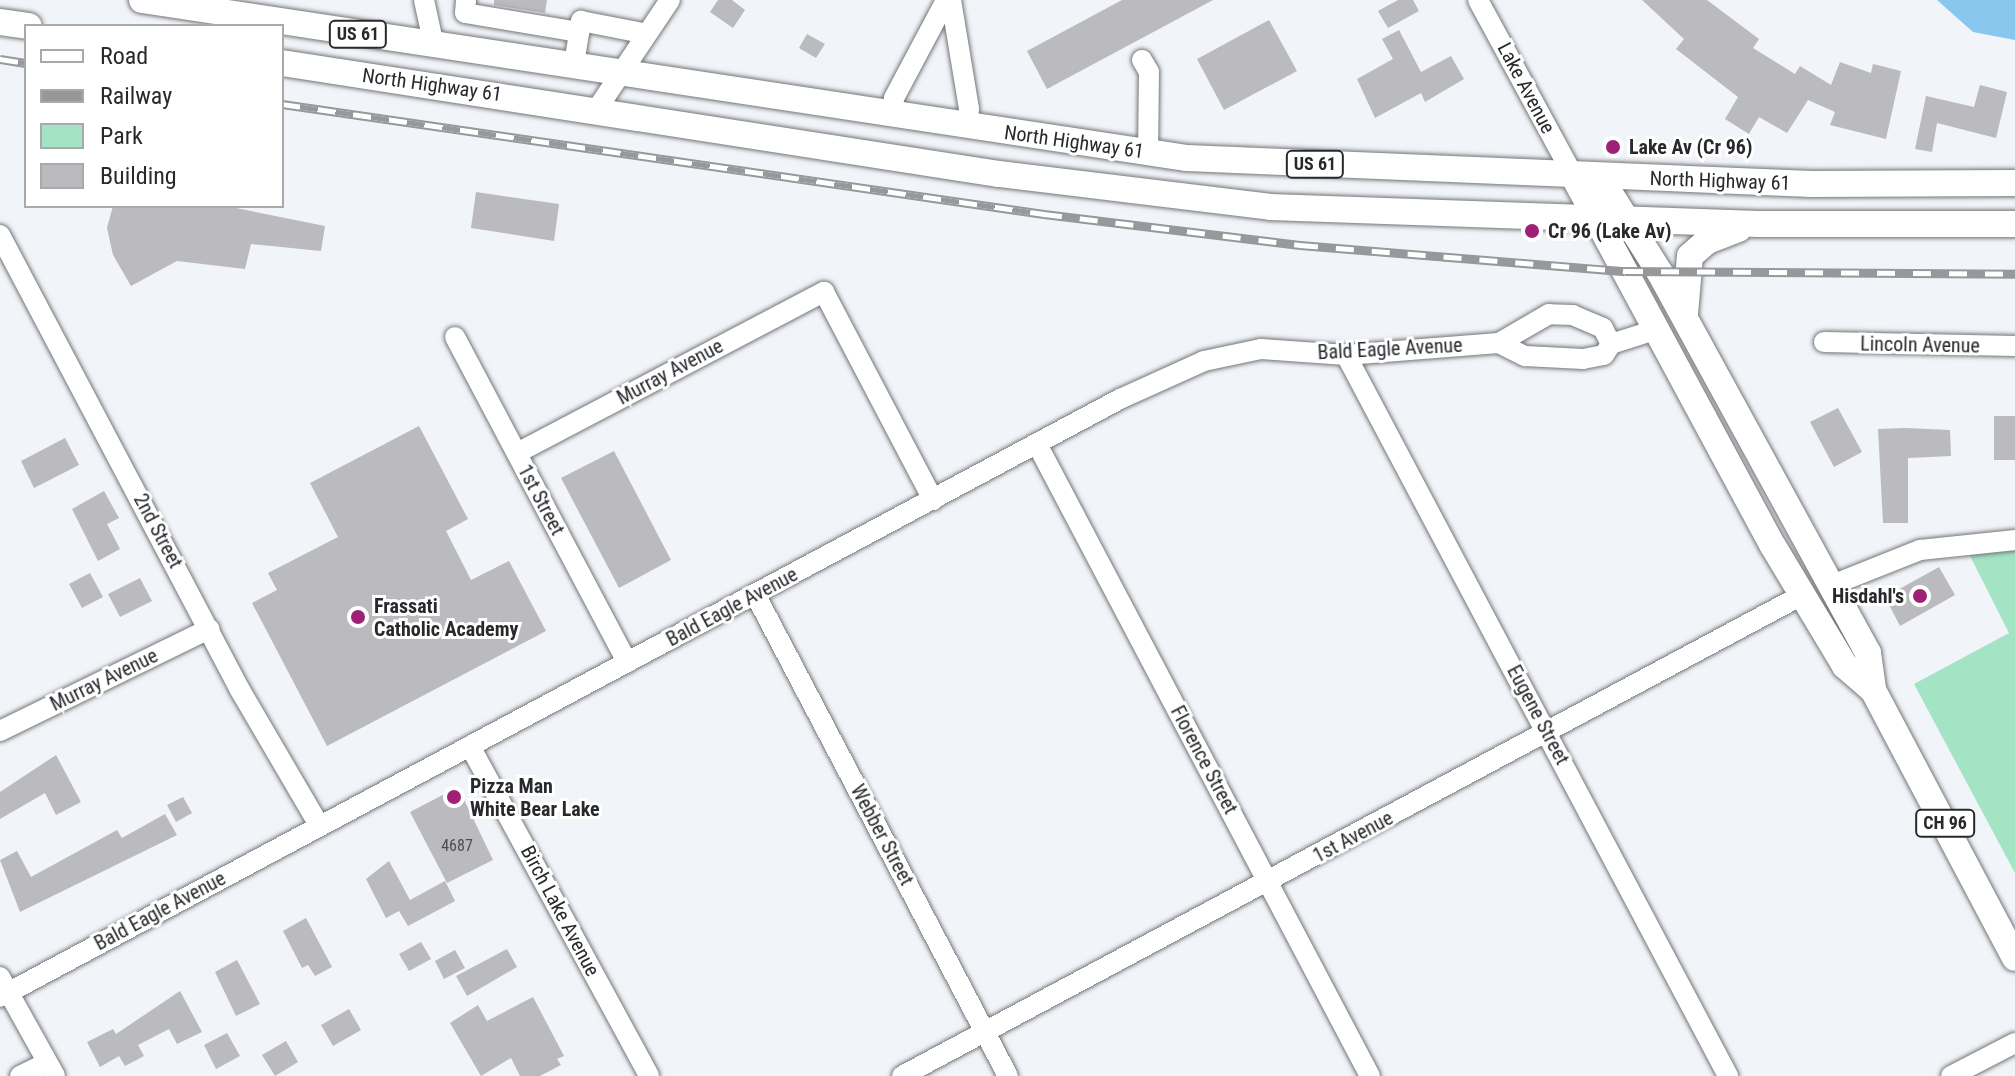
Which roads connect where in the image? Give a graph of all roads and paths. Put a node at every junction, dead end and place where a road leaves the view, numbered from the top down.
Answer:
1 (142, 0) edge
2 (424, 0) edge
3 (466, 0) edge
4 (670, 0) edge
5 (948, 0) edge
6 (1478, 0) edge
7 (0, 22) edge
8 (24, 25) edge
9 (579, 32) junction
10 (647, 34) junction
11 (434, 46) junction
12 (1142, 60) dead end
13 (284, 63) edge
14 (574, 64) junction
15 (621, 70) junction
16 (597, 109) junction
17 (892, 114) junction
18 (967, 126) junction
19 (1148, 152) junction
20 (1573, 175) junction
21 (1599, 176) junction
22 (2015, 183) edge
23 (1597, 219) junction
24 (1629, 220) junction
25 (1759, 224) junction
26 (2015, 224) edge
27 (0, 235) edge
28 (1689, 325) junction
29 (1655, 330) junction
30 (455, 337) dead end
31 (1824, 342) dead end
32 (1499, 343) junction
33 (1611, 344) junction
34 (2015, 346) edge
35 (1346, 355) junction
36 (1037, 444) junction
37 (517, 453) junction
38 (933, 500) junction
39 (2015, 540) edge
40 (1832, 585) junction
41 (755, 594) junction
42 (1802, 595) junction
43 (209, 629) junction
44 (627, 662) junction
45 (1873, 690) junction
46 (0, 731) edge
47 (1548, 734) junction
48 (470, 746) junction
49 (319, 825) junction
50 (1268, 882) junction
51 (2015, 958) edge
52 (3, 989) edge
53 (986, 1034) junction
54 (2015, 1043) edge
55 (51, 1070) edge
56 (20, 1076) edge
57 (649, 1076) edge
58 (902, 1076) edge
59 (1008, 1076) edge
60 (1370, 1076) edge
61 (1728, 1076) edge
62 (1951, 1076) edge

1 - 11 main road, North Highway 61 / US 61
2 - 11 street
3 - 9 street
4 - 10 street
5 - 17 street
5 - 18 street
6 - 20 street, Lake Avenue
7 - 8 main road
9 - 10 street
9 - 14 street
10 - 15 street
11 - 14 main road, North Highway 61 / US 61
12 - 19 street
13 - 16 main road, North Highway 61 / US 61
14 - 15 main road, North Highway 61 / US 61
15 - 16 street
15 - 17 main road, North Highway 61 / US 61
16 - 23 main road, North Highway 61 / US 61
17 - 18 main road, North Highway 61 / US 61
18 - 19 main road, North Highway 61 / US 61
19 - 20 main road, North Highway 61 / US 61
20 - 21 main road, North Highway 61 / US 61
20 - 23 main road, CH 96
21 - 22 main road, North Highway 61 / US 61
21 - 24 main road
23 - 24 main road, North Highway 61 / US 61
23 - 29 main road, CH 96
24 - 25 main road, North Highway 61 / US 61
24 - 28 main road
25 - 26 main road, North Highway 61 / US 61
25 - 28 main road
27 - 43 street, 2nd Street
28 - 40 main road, CH 96
29 - 33 street
29 - 42 main road, CH 96
30 - 37 street, 1st Street
31 - 34 street, Lincoln Avenue
32 - 33 street, Bald Eagle Avenue
32 - 33 street, Bald Eagle Avenue
32 - 35 street, Bald Eagle Avenue
35 - 36 street, Bald Eagle Avenue
35 - 47 street, Eugene Street
36 - 38 street, Bald Eagle Avenue
36 - 50 street, Florence Street
37 - 38 street, Murray Avenue
37 - 44 street, 1st Street
38 - 41 street, Bald Eagle Avenue
39 - 40 street
40 - 45 main road, CH 96
41 - 44 street, Bald Eagle Avenue
41 - 53 street, Webber Street
42 - 45 main road, CH 96
42 - 47 street, 1st Avenue
43 - 46 street, Murray Avenue
43 - 49 street, 2nd Street
44 - 48 street, Bald Eagle Avenue
45 - 51 main road, CH 96
47 - 50 street, 1st Avenue
47 - 61 street, Eugene Street
48 - 49 street, Bald Eagle Avenue
48 - 57 street, Birch Lake Avenue
49 - 52 street, Bald Eagle Avenue
50 - 53 street, 1st Avenue
50 - 60 street, Florence Street
52 - 55 street
53 - 58 street, 1st Avenue
53 - 59 street, Webber Street
54 - 62 street
55 - 56 street

